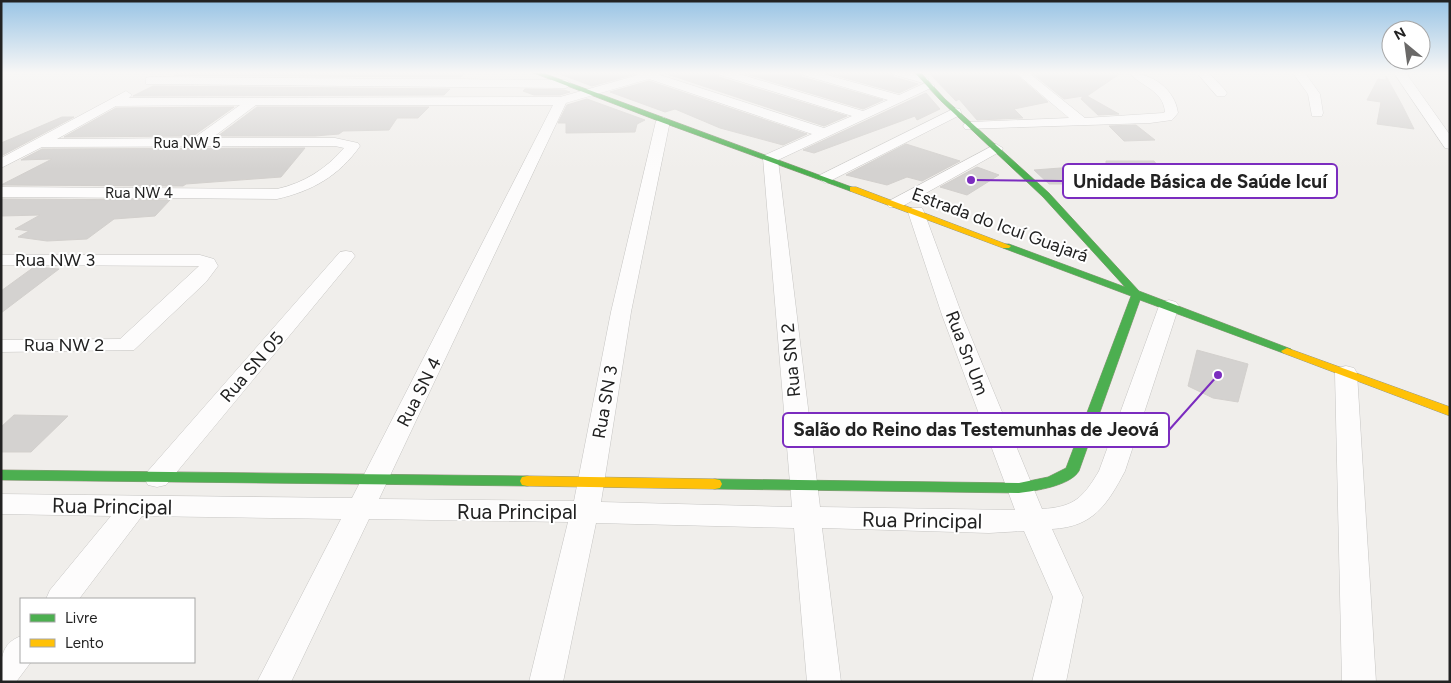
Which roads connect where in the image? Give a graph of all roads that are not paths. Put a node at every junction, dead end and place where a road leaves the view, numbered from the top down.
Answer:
1 (109, 105) edge
2 (248, 105) edge
3 (557, 105) edge
4 (620, 105) edge
5 (741, 105) edge
6 (829, 105) edge
7 (885, 105) edge
8 (948, 105) edge
9 (1061, 105) edge
10 (1171, 105) edge
11 (1316, 105) edge
12 (1422, 105) edge
13 (955, 112) junction
14 (1317, 113) dead end
15 (862, 115) junction
16 (663, 121) junction
17 (1082, 122) junction
18 (970, 126) junction
19 (824, 133) junction
20 (1448, 141) edge
21 (335, 142) joint
22 (38, 143) junction
23 (197, 143) junction
24 (996, 148) junction
25 (770, 158) junction
26 (1, 164) edge
27 (825, 178) junction
28 (1, 192) edge
29 (895, 204) junction
30 (916, 212) junction
31 (346, 256) dead end
32 (1, 260) edge
33 (1137, 294) junction
34 (1168, 306) junction
35 (126, 345) joint
36 (1, 346) edge
37 (1346, 373) junction
38 (1450, 412) edge
39 (1, 475) edge
40 (157, 478) junction
41 (592, 480) junction
42 (374, 481) junction
43 (802, 484) junction
44 (1019, 488) junction
45 (1, 504) edge
46 (134, 507) junction
47 (360, 510) junction
48 (585, 512) junction
49 (807, 517) junction
50 (1032, 520) junction
51 (62, 598) edge
52 (20, 651) edge
53 (1, 675) edge
54 (274, 682) edge
55 (546, 682) edge
56 (824, 682) edge
57 (1049, 682) edge
58 (1359, 682) edge

1 - 22 street
2 - 23 street
3 - 42 street, Rua SN 4
4 - 16 street, Estrada do Icuí Guajará
5 - 19 street
6 - 15 street
7 - 15 street
8 - 13 street
9 - 17 street
10 - 17 street
11 - 14 street
12 - 20 street
13 - 18 street
13 - 27 street
15 - 19 street
16 - 25 street, Estrada do Icuí Guajará
16 - 41 street, Rua SN 3
17 - 18 street
18 - 24 street
19 - 25 street
21 - 23 street, Rua NW 5
21 - 28 street, Rua NW 4
22 - 23 street, Rua NW 5
22 - 26 street
24 - 29 street
24 - 33 street
25 - 27 street, Estrada do Icuí Guajará
25 - 43 street, Rua SN 2
27 - 29 street, Estrada do Icuí Guajará
29 - 30 street, Estrada do Icuí Guajará
30 - 33 street, Estrada do Icuí Guajará
30 - 44 street, Rua Sn Um
31 - 40 street, Rua SN 05
32 - 35 street, Rua NW 3
33 - 34 street, Estrada do Icuí Guajará
33 - 44 street, Rua Principal
34 - 37 street, Estrada do Icuí Guajará
34 - 50 street, Rua Principal
35 - 36 street, Rua NW 2
37 - 38 street, Estrada do Icuí Guajará
37 - 58 street
39 - 40 street, Rua Principal
40 - 42 street, Rua Principal
41 - 42 street, Rua Principal
41 - 43 street, Rua Principal
41 - 48 street, Rua SN 3
42 - 47 street, Rua SN 4
43 - 44 street, Rua Principal
43 - 49 street, Rua SN 2
44 - 50 street, Rua Sn Um
45 - 46 street, Rua Principal
46 - 47 street, Rua Principal
46 - 51 street
47 - 48 street, Rua Principal
47 - 54 street, Rua SN 4
48 - 49 street, Rua Principal
48 - 55 street, Rua SN 3
49 - 50 street, Rua Principal
49 - 56 street, Rua SN 2
50 - 57 street, Rua Sn Um
52 - 53 street

